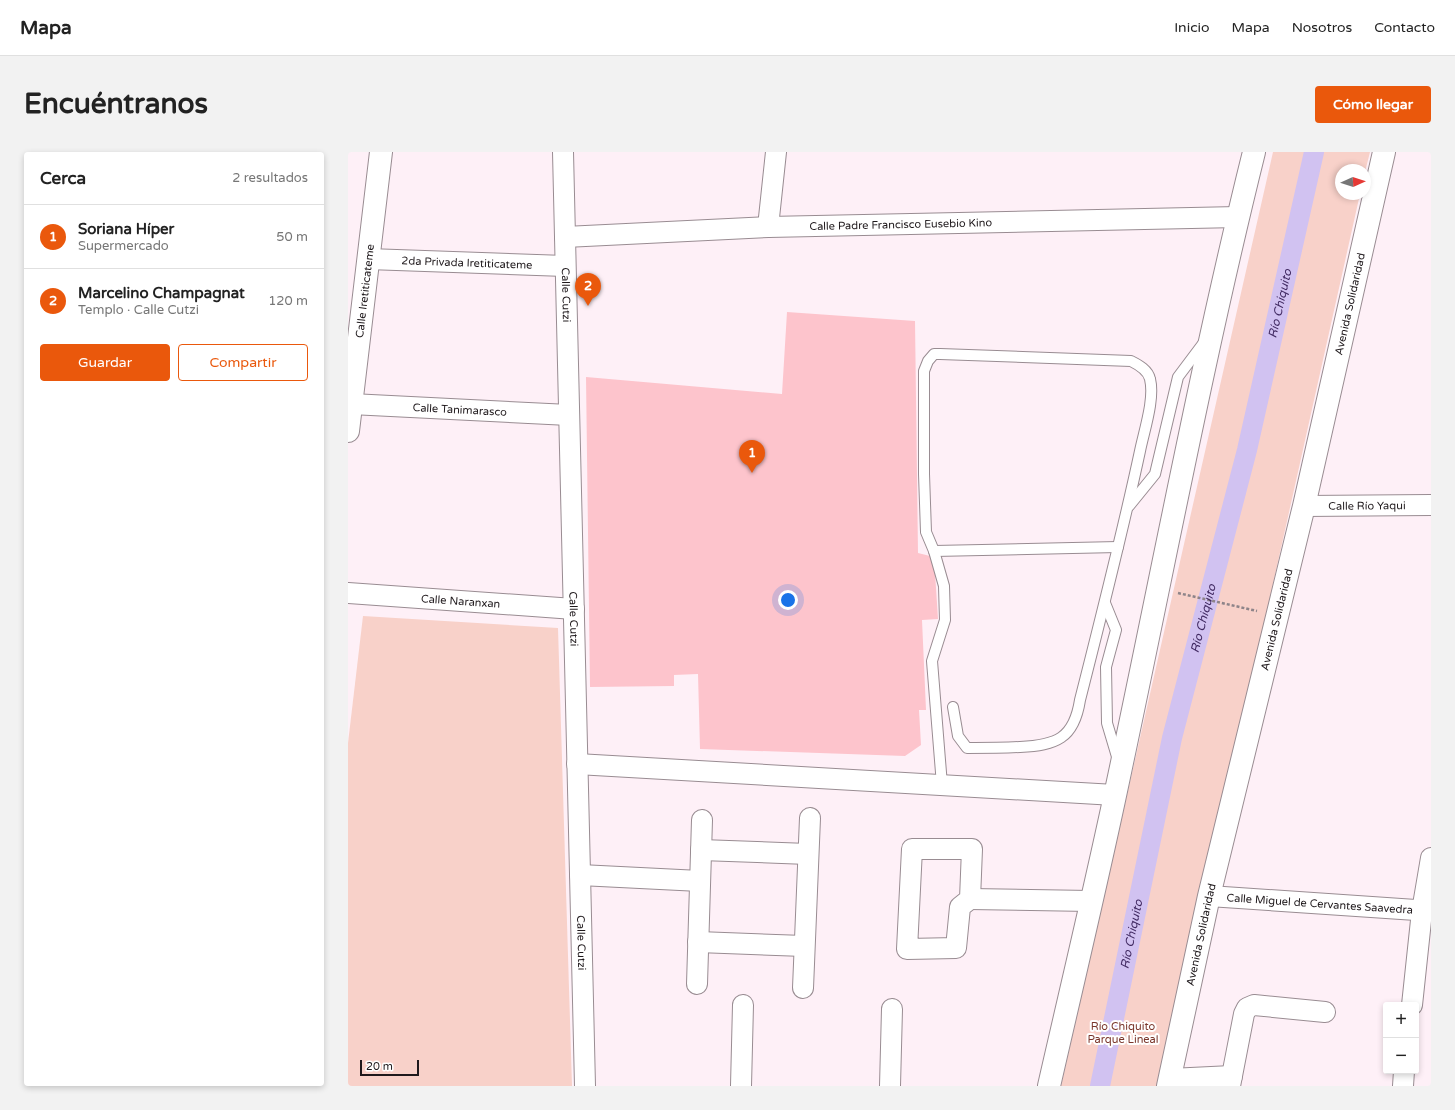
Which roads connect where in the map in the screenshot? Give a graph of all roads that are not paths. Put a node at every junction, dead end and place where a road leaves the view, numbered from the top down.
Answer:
1 (380, 152) edge
2 (563, 152) edge
3 (776, 152) edge
4 (1254, 152) edge
5 (1384, 152) edge
6 (1238, 217) junction
7 (768, 227) junction
8 (565, 237) junction
9 (368, 259) junction
10 (565, 266) junction
11 (1214, 328) junction
12 (351, 404) junction
13 (569, 415) junction
14 (348, 431) edge
15 (1431, 504) edge
16 (1304, 506) junction
17 (1128, 507) junction
18 (1118, 547) junction
19 (934, 551) junction
20 (348, 593) edge
21 (1105, 602) junction
22 (574, 610) junction
23 (953, 707) dead end
24 (577, 764) junction
25 (1121, 769) junction
26 (942, 785) junction
27 (1115, 795) junction
28 (810, 818) dead end
29 (702, 820) dead end
30 (701, 850) junction
31 (808, 854) junction
32 (1431, 858) edge
33 (580, 876) junction
34 (700, 881) junction
35 (1209, 896) junction
36 (970, 899) junction
37 (1090, 901) junction
38 (1426, 911) edge
39 (698, 942) junction
40 (804, 946) junction
41 (697, 984) dead end
42 (803, 988) dead end
43 (1412, 1002) edge
44 (743, 1006) dead end
45 (892, 1009) dead end
46 (1325, 1012) dead end
47 (1404, 1074) edge
48 (1231, 1081) edge
49 (1169, 1083) edge
50 (585, 1086) edge
51 (741, 1086) edge
52 (890, 1086) edge
53 (1050, 1086) edge
54 (1403, 1086) edge

1 - 9 main road, Calle Iretiticateme
2 - 8 street, Calle Cutzi
3 - 7 street
4 - 6 main road
5 - 16 main road, Avenida Solidaridad
6 - 7 street, Calle Padre Francisco Eusebio Kino
6 - 11 main road
7 - 8 street, Calle Padre Francisco Eusebio Kino
8 - 10 street, Calle Cutzi
9 - 10 street, 2da Privada Iretiticateme
9 - 12 main road, Calle Iretiticateme
10 - 13 street, Calle Cutzi
11 - 17 lane
11 - 25 main road
12 - 13 street, Calle Tanimarasco
12 - 14 main road, Calle Iretiticateme
13 - 22 street, Calle Cutzi
15 - 16 street, Calle Río Yaqui
16 - 35 main road, Avenida Solidaridad
17 - 18 lane
17 - 19 lane
18 - 19 lane
18 - 21 lane
19 - 26 lane
20 - 22 street, Calle Naranxan
21 - 23 lane
21 - 25 lane
22 - 24 street, Calle Cutzi
24 - 26 street
24 - 33 street, Calle Cutzi
25 - 27 main road
26 - 27 street
27 - 37 main road
28 - 31 street
29 - 30 street
30 - 31 street
30 - 34 street
31 - 40 street
32 - 38 street
33 - 34 street
33 - 50 street, Calle Cutzi
34 - 39 street
35 - 38 street, Calle Miguel de Cervantes Saavedra
35 - 49 main road, Avenida Solidaridad
36 - 36 street
36 - 37 street
37 - 53 main road
38 - 43 street
39 - 40 street
39 - 41 street
40 - 42 street
44 - 51 street
45 - 52 street
46 - 48 street
47 - 54 street
48 - 49 street

